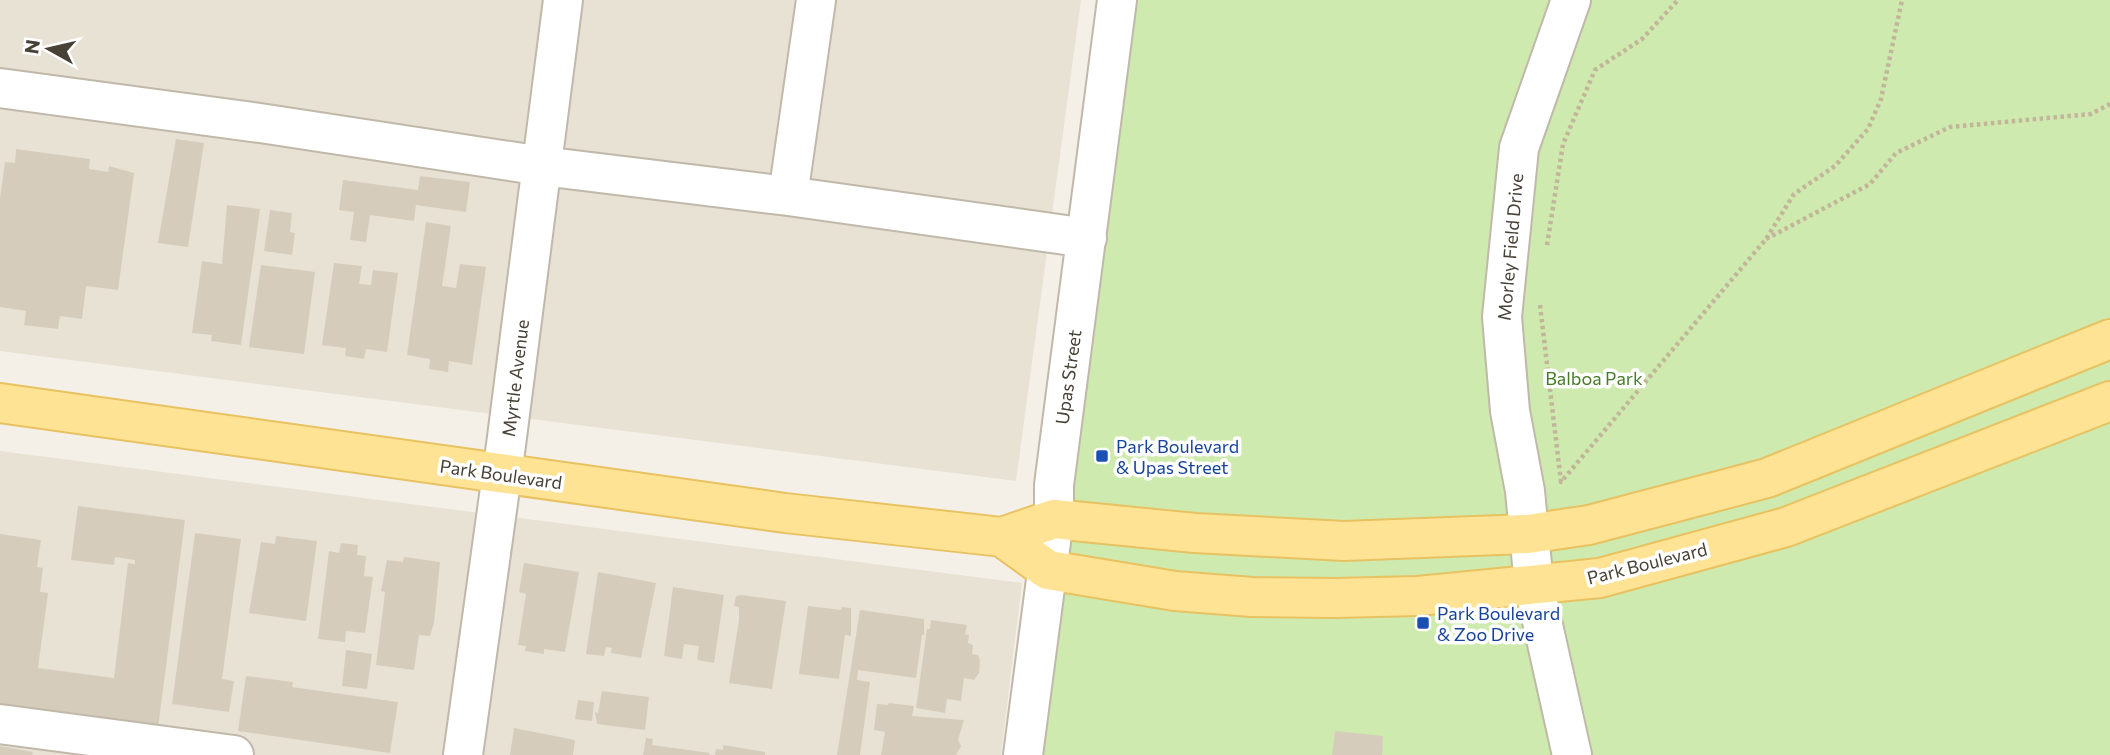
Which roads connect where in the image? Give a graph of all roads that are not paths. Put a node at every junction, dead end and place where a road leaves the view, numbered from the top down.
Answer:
1 (562, 0) edge
2 (816, 0) edge
3 (1117, 0) edge
4 (1571, 0) edge
5 (0, 88) edge
6 (542, 166) junction
7 (788, 196) junction
8 (1087, 238) junction
9 (2110, 339) edge
10 (2110, 401) edge
11 (0, 404) edge
12 (502, 474) junction
13 (1054, 519) junction
14 (1528, 534) junction
15 (1002, 537) junction
16 (1048, 570) junction
17 (1534, 585) junction
18 (0, 724) edge
19 (190, 752) edge
20 (234, 755) edge
21 (463, 755) edge
22 (1023, 755) edge
23 (1572, 755) edge

1 - 6 street, Myrtle Avenue
2 - 7 street
3 - 8 street, Upas Street
4 - 14 street, Morley Field Drive
5 - 6 street
6 - 7 street
6 - 12 street, Myrtle Avenue
7 - 8 street
8 - 13 street, Upas Street
9 - 14 main road, Park Boulevard
10 - 17 main road, Park Boulevard
11 - 12 main road, Park Boulevard
12 - 15 main road, Park Boulevard
12 - 21 street, Myrtle Avenue
13 - 14 main road, Park Boulevard
13 - 15 main road, Park Boulevard
13 - 16 street, Upas Street
14 - 17 street, Morley Field Drive
15 - 16 main road, Park Boulevard
16 - 17 main road, Park Boulevard
16 - 22 street, Upas Street
17 - 23 street, Morley Field Drive
18 - 19 street
19 - 20 street

